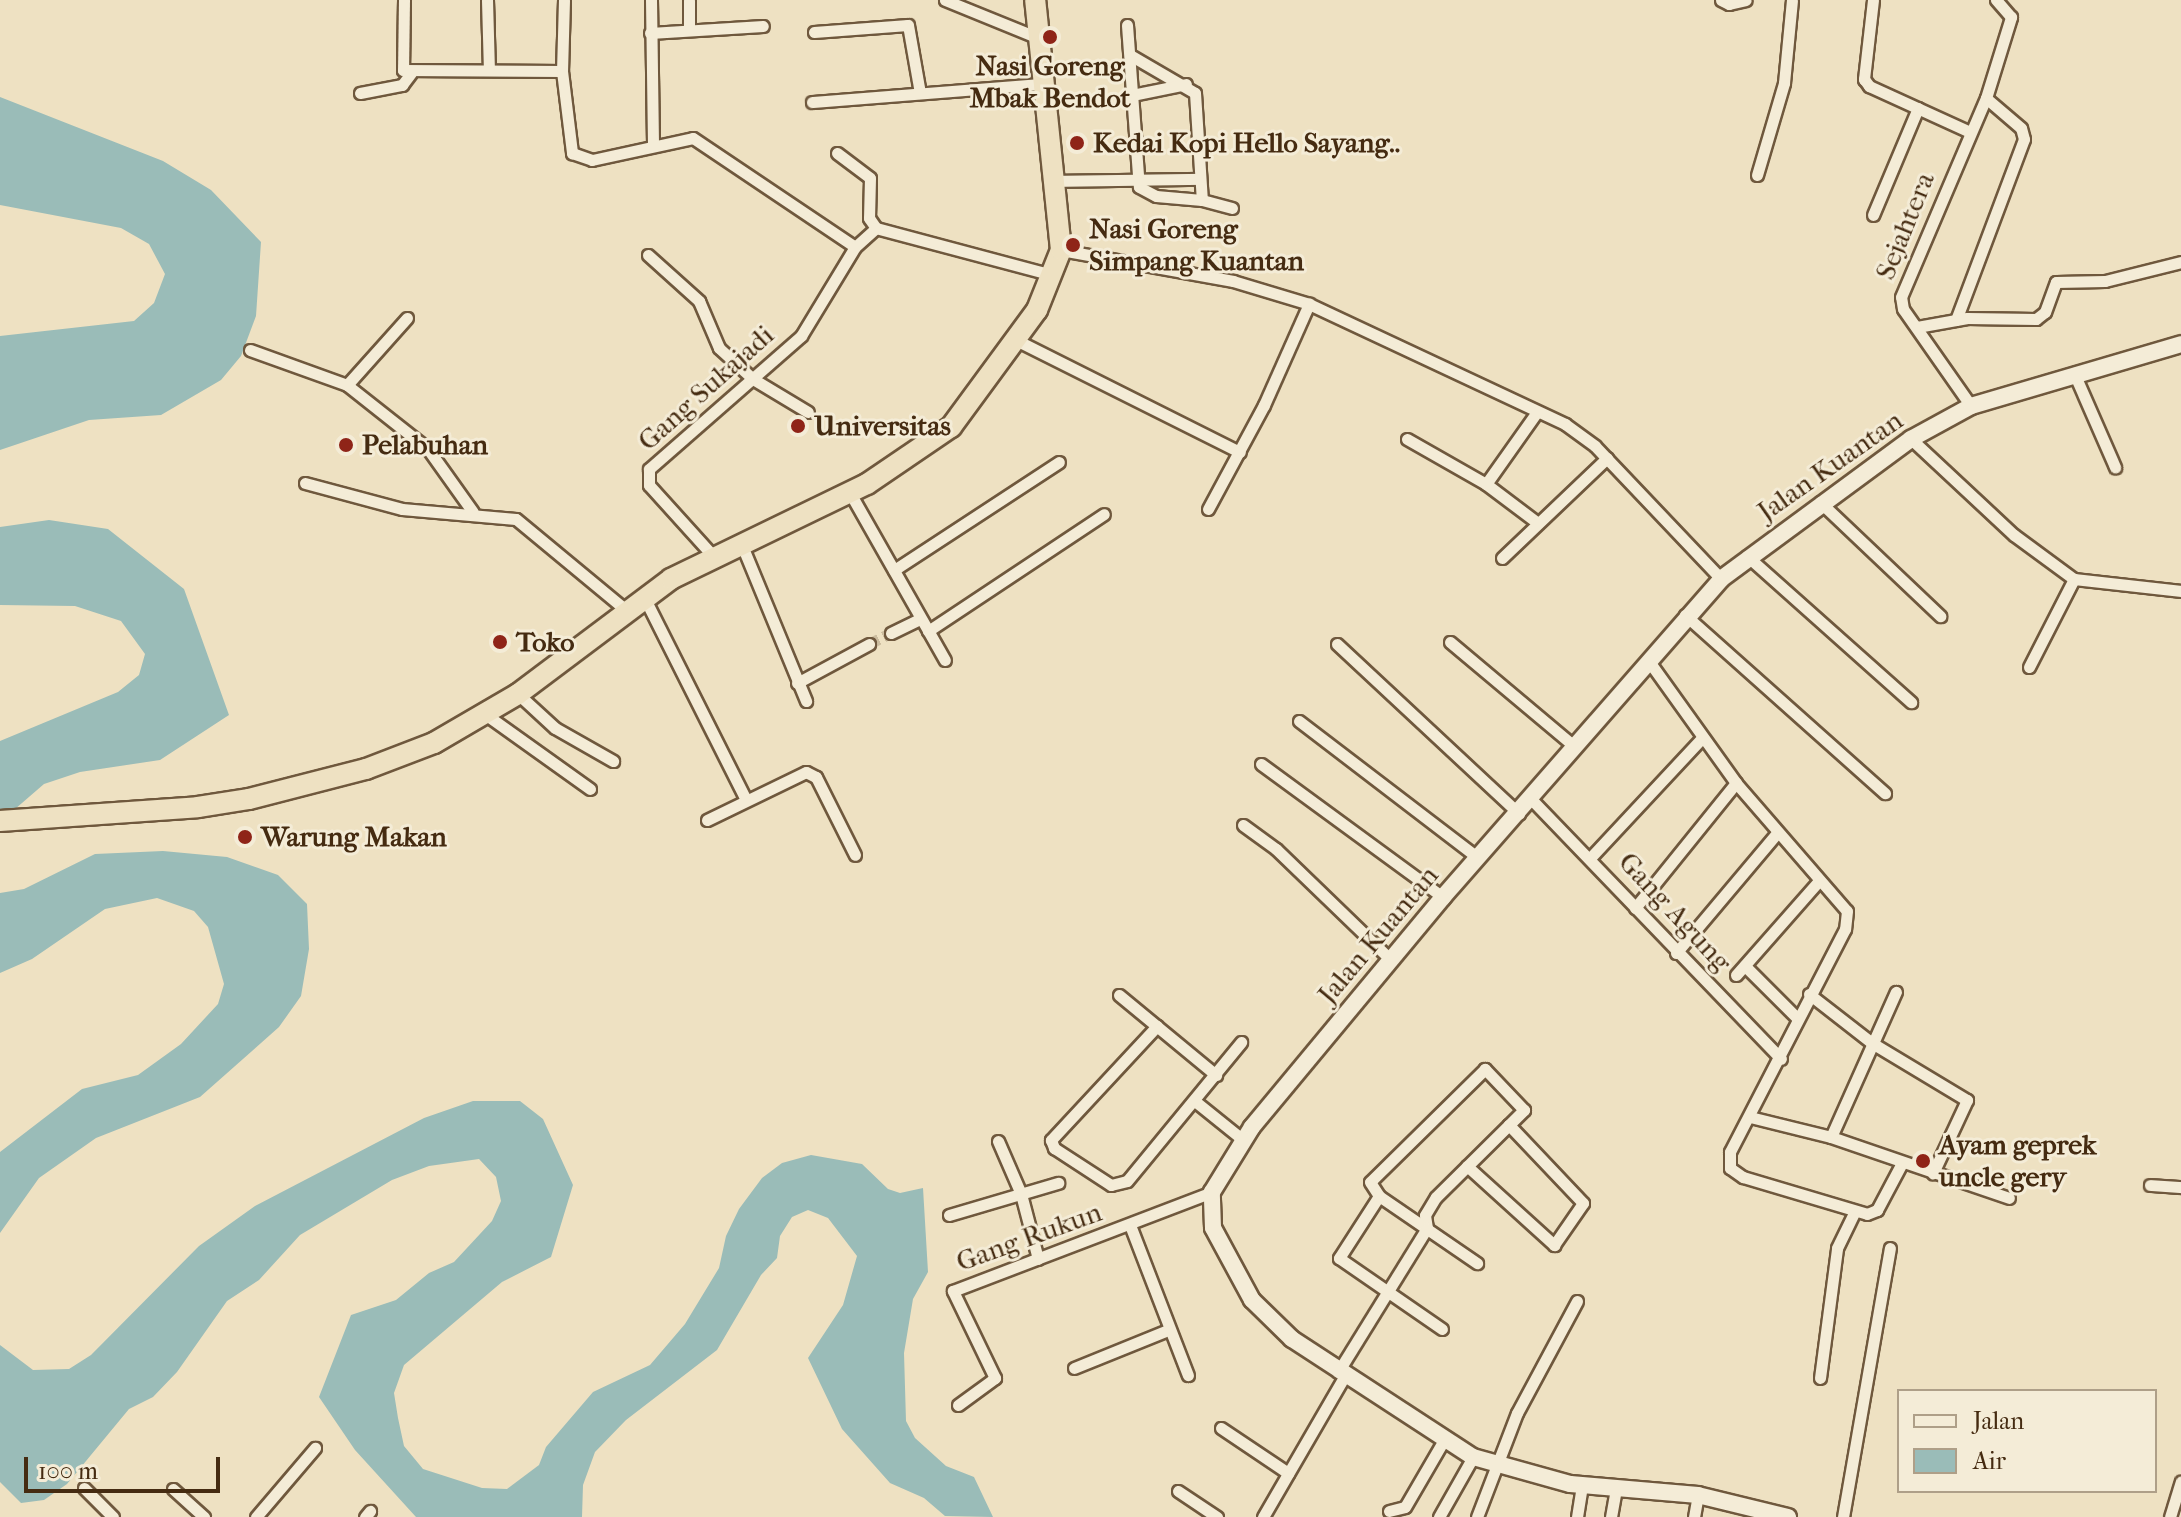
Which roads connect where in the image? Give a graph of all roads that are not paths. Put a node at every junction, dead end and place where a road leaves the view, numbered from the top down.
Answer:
1 (404, 0) edge
2 (487, 0) edge
3 (564, 0) edge
4 (651, 0) edge
5 (689, 0) edge
6 (945, 0) edge
7 (1035, 0) edge
8 (1721, 0) edge
9 (1746, 0) edge
10 (1792, 0) edge
11 (1873, 0) edge
12 (1996, 0) edge
13 (1127, 25) dead end
14 (763, 26) dead end
15 (689, 30) junction
16 (814, 32) dead end
17 (650, 33) junction
18 (1036, 37) junction
19 (1130, 55) junction
20 (489, 70) junction
21 (562, 71) junction
22 (411, 73) junction
23 (1041, 84) junction
24 (1186, 84) junction
25 (360, 93) dead end
26 (920, 93) junction
27 (1132, 95) junction
28 (1986, 98) junction
29 (812, 102) dead end
30 (1918, 108) junction
31 (1970, 132) junction
32 (653, 146) junction
33 (837, 153) dead end
34 (1757, 175) dead end
35 (1200, 179) junction
36 (1136, 180) junction
37 (1053, 181) junction
38 (1202, 200) junction
39 (1232, 208) dead end
40 (1873, 215) dead end
41 (876, 228) junction
42 (855, 247) junction
43 (1061, 250) junction
44 (648, 255) dead end
45 (2181, 262) edge
46 (1053, 275) junction
47 (1309, 304) junction
48 (407, 318) dead end
49 (1956, 320) junction
50 (1917, 327) junction
51 (1018, 341) junction
52 (2181, 344) edge
53 (250, 350) dead end
54 (2074, 373) junction
55 (753, 379) junction
56 (347, 385) junction
57 (1971, 406) junction
58 (808, 412) dead end
59 (1537, 412) junction
60 (1407, 439) dead end
61 (1911, 439) junction
62 (1240, 452) junction
63 (1607, 458) junction
64 (1059, 462) dead end
65 (2115, 467) dead end
66 (305, 483) dead end
67 (1486, 484) junction
68 (850, 493) junction
69 (1820, 502) junction
70 (1208, 509) dead end
71 (473, 512) junction
72 (1104, 514) dead end
73 (1538, 523) junction
74 (741, 543) junction
75 (1747, 556) junction
76 (714, 557) junction
77 (1502, 558) dead end
78 (894, 570) junction
79 (1721, 579) junction
80 (2074, 579) junction
81 (2181, 591) edge
82 (644, 597) junction
83 (626, 610) junction
84 (1685, 615) junction
85 (1940, 616) dead end
86 (920, 619) junction
87 (928, 631) junction
88 (891, 633) tunnel mouth
89 (1450, 642) dead end
90 (869, 644) tunnel mouth
91 (1337, 644) dead end
92 (945, 660) dead end
93 (1648, 660) junction
94 (2029, 667) dead end
95 (797, 683) junction
96 (518, 694) junction
97 (806, 701) dead end
98 (1911, 702) dead end
99 (485, 714) junction
100 (1299, 721) dead end
101 (1701, 739) junction
102 (1574, 746) junction
103 (613, 761) dead end
104 (1261, 764) dead end
105 (1736, 783) junction
106 (590, 789) dead end
107 (1885, 793) dead end
108 (746, 800) junction
109 (1532, 800) junction
110 (1519, 814) junction
111 (707, 820) dead end
112 (0, 821) edge
113 (1243, 825) dead end
114 (1778, 832) junction
115 (855, 855) dead end
116 (1591, 857) junction
117 (1478, 858) junction
118 (1818, 882) junction
119 (1443, 897) junction
120 (1635, 908) junction
121 (1676, 953) junction
122 (1391, 960) junction
123 (1747, 968) junction
124 (1736, 975) dead end
125 (1896, 992) dead end
126 (1809, 994) junction
127 (1119, 995) dead end
128 (1797, 1018) junction
129 (1157, 1026) junction
130 (1241, 1042) dead end
131 (1872, 1043) junction
132 (1781, 1059) junction
133 (1216, 1075) junction
134 (1196, 1102) junction
135 (1750, 1117) junction
136 (1509, 1125) junction
137 (1831, 1137) junction
138 (1242, 1139) junction
139 (998, 1141) dead end
140 (1902, 1163) junction
141 (1467, 1166) junction
142 (1933, 1173) junction
143 (1058, 1183) dead end
144 (2150, 1185) dead end
145 (2181, 1187) edge
146 (1212, 1192) junction
147 (1021, 1194) junction
148 (1379, 1196) junction
149 (2009, 1198) dead end
150 (1855, 1211) junction
151 (949, 1215) dead end
152 (1130, 1225) junction
153 (1427, 1228) junction
154 (1890, 1248) dead end
155 (1038, 1259) junction
156 (1477, 1263) dead end
157 (1389, 1292) junction
158 (1577, 1301) dead end
159 (1442, 1329) dead end
160 (1168, 1330) junction
161 (1074, 1368) dead end
162 (1341, 1374) junction
163 (1188, 1375) dead end
164 (1820, 1378) dead end
165 (958, 1405) dead end
166 (1221, 1428) dead end
167 (1444, 1440) junction
168 (315, 1448) dead end
169 (1473, 1457) junction
170 (1495, 1468) junction
171 (1288, 1473) junction
172 (2181, 1482) edge
173 (1582, 1486) junction
174 (84, 1488) dead end
175 (173, 1489) dead end
176 (1616, 1489) junction
177 (1178, 1491) dead end
178 (1698, 1495) junction
179 (1733, 1509) edge
180 (1389, 1511) dead end
181 (113, 1517) edge
182 (204, 1517) edge
183 (256, 1517) edge
184 (1217, 1517) edge
185 (1263, 1517) edge
186 (1439, 1517) edge
187 (1477, 1517) edge
188 (1577, 1517) edge
189 (1611, 1517) edge
190 (1694, 1517) edge
191 (1788, 1517) edge
192 (1843, 1517) edge
193 (2170, 1517) edge

1 - 22 street
2 - 20 street
3 - 21 street
4 - 17 street
5 - 15 street
6 - 18 street
7 - 18 highway
8 - 9 street
10 - 34 street
11 - 30 street
12 - 28 street, Sejahtera
13 - 19 street
14 - 15 street
15 - 17 street
16 - 26 street
17 - 32 street
18 - 23 highway
19 - 24 street
19 - 27 street
20 - 21 street
20 - 22 street
21 - 32 street
22 - 25 street
23 - 26 street
23 - 37 highway
24 - 27 street
24 - 35 street
26 - 29 street
27 - 36 street
28 - 31 street, Sejahtera
28 - 49 street
30 - 31 street
30 - 40 street
31 - 50 street, Sejahtera
32 - 42 street
33 - 41 street
35 - 36 street
35 - 38 street
36 - 37 street
36 - 38 street
37 - 43 highway
38 - 39 street
41 - 42 street, Gang Sukajadi
41 - 46 street
42 - 55 street, Gang Sukajadi
43 - 46 highway
43 - 47 street
44 - 55 street
45 - 49 street
46 - 51 highway
47 - 59 street
47 - 62 street
48 - 56 street
49 - 50 street
50 - 57 street, Sejahtera
51 - 62 street
51 - 68 highway
52 - 54 street, Jalan Kuantan
53 - 56 street
54 - 57 street, Jalan Kuantan
54 - 65 street
55 - 58 street
55 - 76 street, Gang Sukajadi
56 - 71 street
57 - 61 street, Jalan Kuantan
59 - 63 street
59 - 67 street
60 - 67 street
61 - 69 street, Jalan Kuantan
61 - 80 street
62 - 70 street
63 - 73 street
63 - 79 street
64 - 78 street
66 - 71 street
67 - 73 street
68 - 74 highway
68 - 78 street
69 - 75 street, Jalan Kuantan
69 - 85 street
71 - 83 street
72 - 87 street
73 - 77 street
74 - 76 highway
74 - 95 street
75 - 79 street, Jalan Kuantan
75 - 98 street
76 - 82 highway
78 - 86 street
79 - 84 street, Jalan Kuantan
80 - 81 street
80 - 94 street
82 - 83 highway
82 - 108 street
83 - 96 highway
84 - 93 street, Jalan Kuantan
84 - 107 street
86 - 87 street
86 - 88 street
87 - 92 street
89 - 102 street
90 - 95 street
91 - 110 street
93 - 101 street
93 - 102 street, Jalan Kuantan
95 - 97 street
96 - 99 highway
96 - 103 street
99 - 106 street
99 - 112 highway
100 - 117 street
101 - 105 street
101 - 116 street
102 - 109 street, Jalan Kuantan
104 - 119 street
105 - 114 street
105 - 120 street
108 - 111 street
108 - 115 street
109 - 110 street, Jalan Kuantan
109 - 116 street, Gang Agung
110 - 117 street, Jalan Kuantan
113 - 122 street
114 - 118 street
114 - 121 street
116 - 120 street, Gang Agung
117 - 119 street, Jalan Kuantan
118 - 123 street
118 - 126 street
119 - 122 street, Jalan Kuantan
120 - 121 street, Gang Agung
121 - 132 street, Gang Agung
122 - 138 street, Jalan Kuantan
123 - 124 street
123 - 128 street
125 - 131 street
126 - 128 street
126 - 131 street
127 - 129 street
128 - 132 street
129 - 133 street
129 - 134 street
130 - 133 street
131 - 137 street
131 - 142 street
132 - 135 street
133 - 134 street
134 - 138 street
135 - 137 street
135 - 150 street
136 - 141 street
136 - 141 street
136 - 148 street
137 - 140 street
138 - 146 street, Jalan Kuantan
139 - 147 street
140 - 142 street
140 - 150 street
141 - 153 street
142 - 149 street
143 - 147 street
144 - 145 street
146 - 152 street, Gang Rukun
146 - 162 street
147 - 151 street
147 - 155 street
148 - 153 street
148 - 157 street
150 - 164 street
152 - 155 street, Gang Rukun
152 - 160 street
153 - 156 street
153 - 157 street
154 - 192 street
155 - 165 street, Gang Rukun
157 - 159 street
157 - 162 street
158 - 170 street
160 - 161 street
160 - 163 street
162 - 167 street
162 - 171 street
166 - 171 street
167 - 169 street
167 - 180 street
168 - 183 street
169 - 170 street
169 - 186 street
170 - 173 street
170 - 187 street
171 - 185 street
172 - 193 street
173 - 176 street
173 - 188 street
174 - 181 street
175 - 182 street
176 - 178 street
176 - 189 street
177 - 184 street
178 - 179 street
178 - 190 street
179 - 191 street

